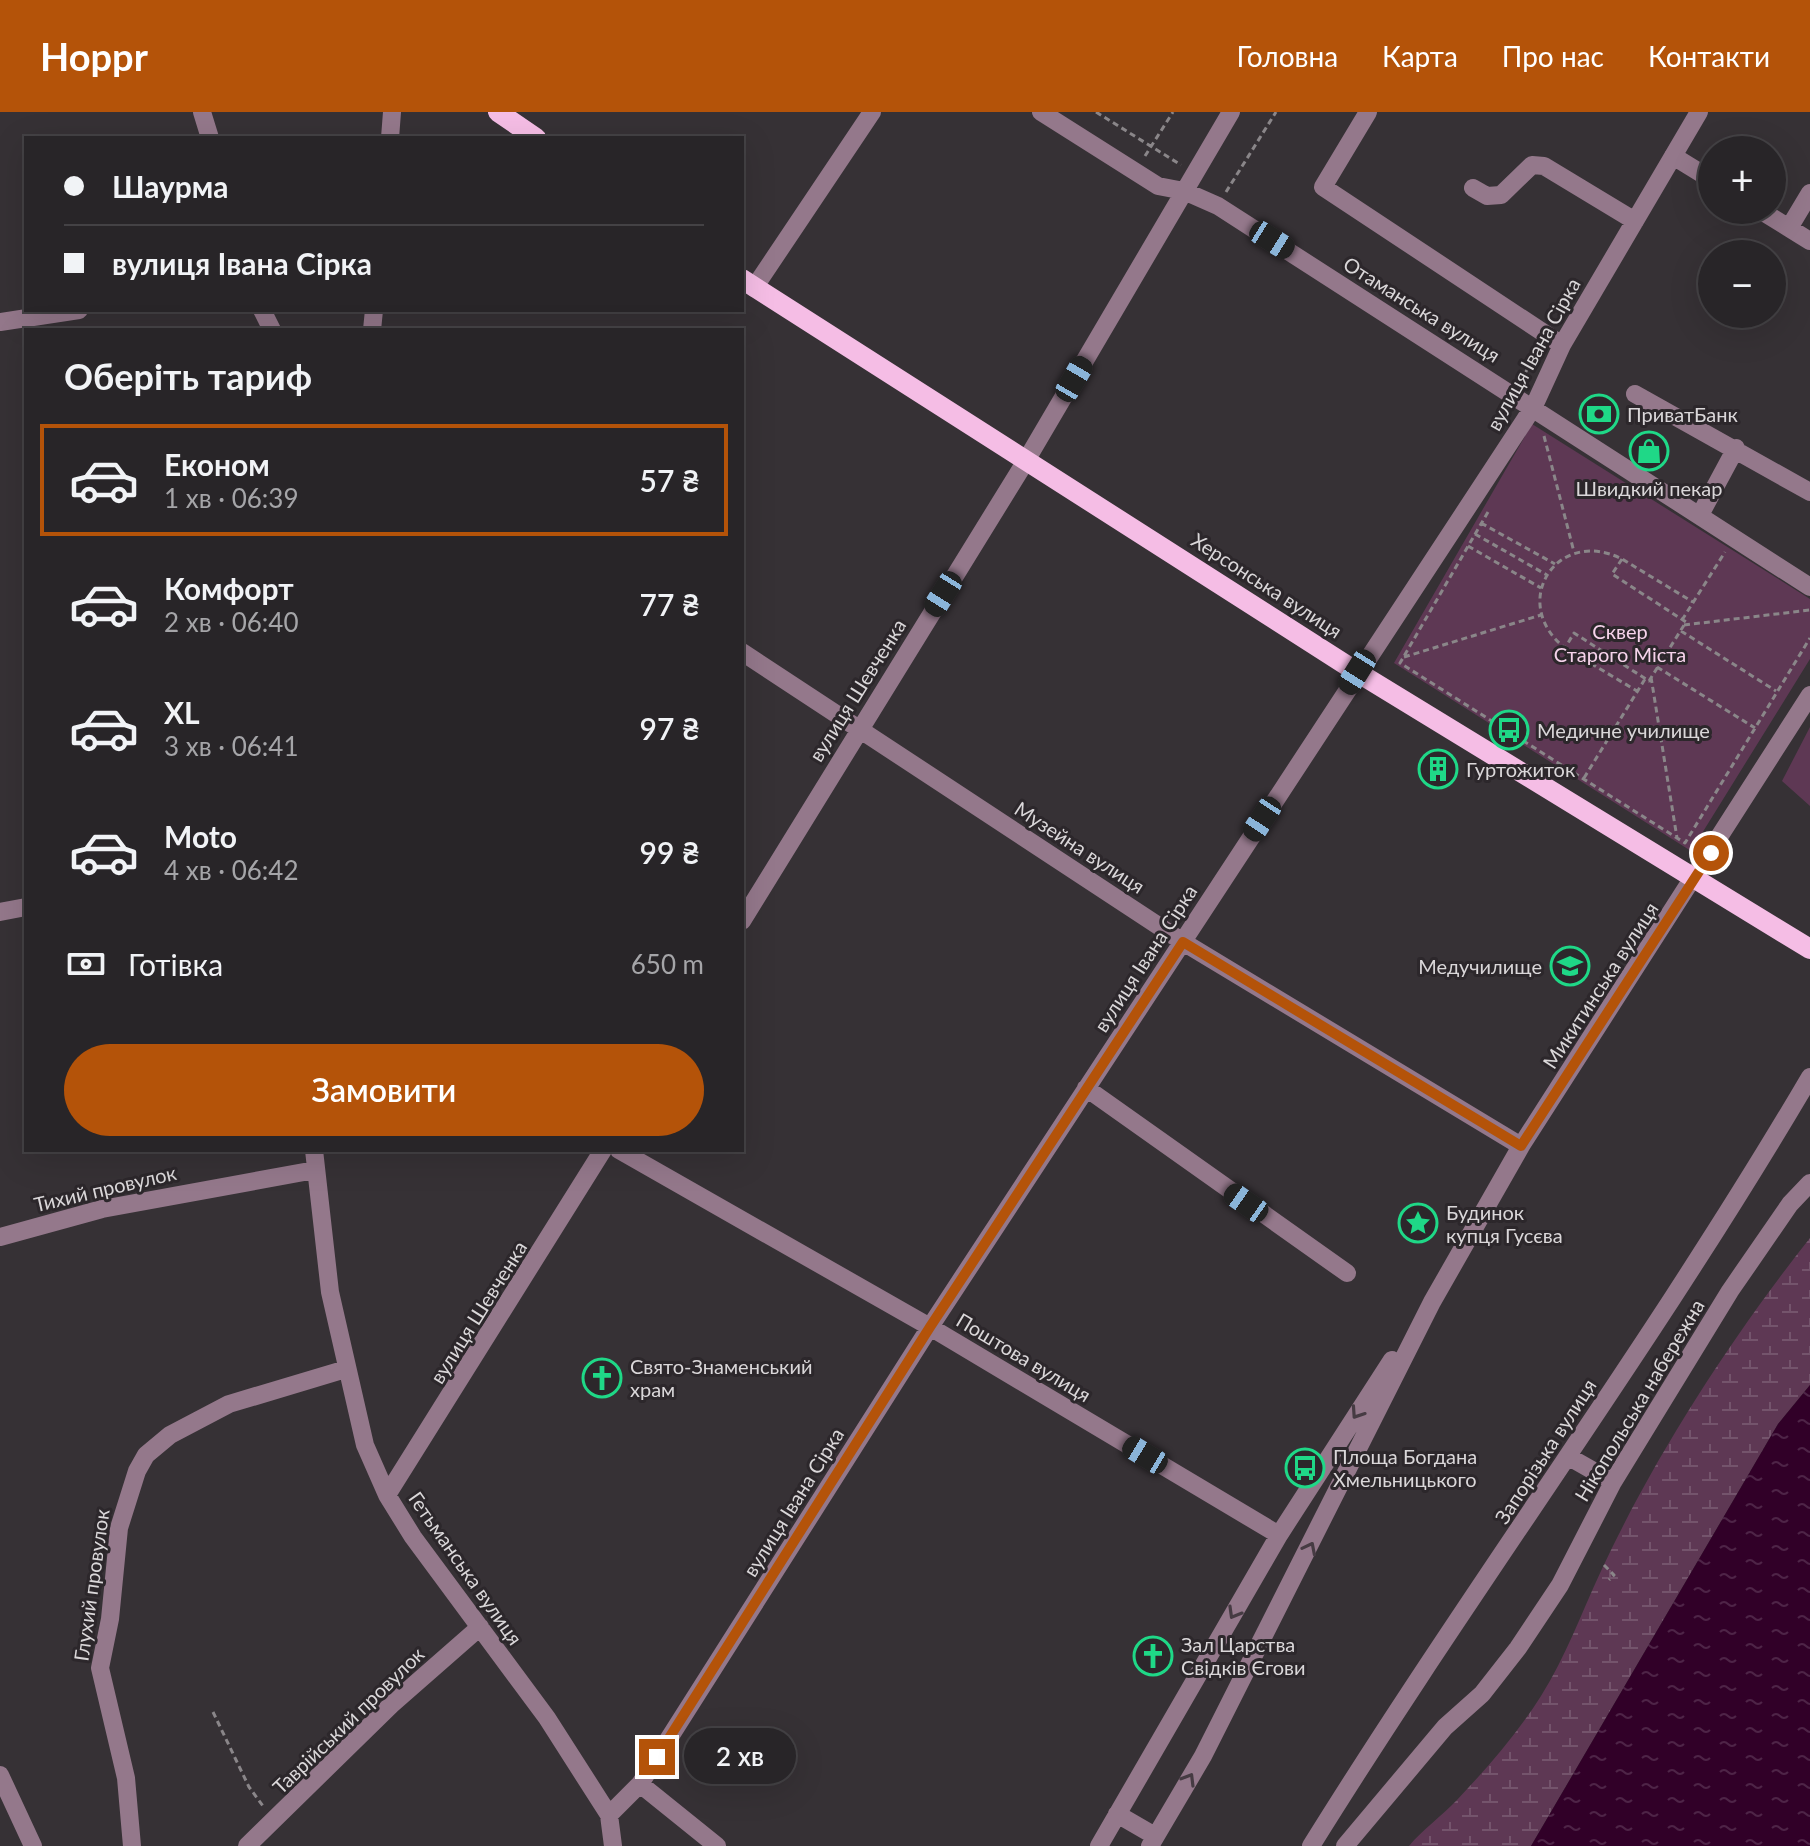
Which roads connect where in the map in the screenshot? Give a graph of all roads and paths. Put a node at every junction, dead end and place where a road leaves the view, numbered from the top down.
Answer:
1 (202, 112) edge
2 (392, 112) edge
3 (498, 112) edge
4 (872, 112) edge
5 (1041, 112) edge
6 (1173, 112) edge
7 (1231, 112) edge
8 (1276, 112) edge
9 (1368, 112) edge
10 (1699, 112) edge
11 (209, 136) edge
12 (390, 136) edge
13 (533, 136) edge
14 (1673, 156) junction
15 (1698, 171) edge
16 (1136, 172) junction
17 (1473, 188) dead end
18 (1184, 191) junction
19 (1810, 193) edge
20 (1218, 206) junction
21 (1635, 221) junction
22 (1783, 224) edge
23 (1789, 228) junction
24 (1810, 241) edge
25 (748, 284) edge
26 (66, 312) edge
27 (0, 322) edge
28 (1562, 345) junction
29 (1635, 394) dead end
30 (1534, 406) junction
31 (1544, 436) dead end
32 (1736, 448) junction
33 (1027, 459) junction
34 (1810, 492) edge
35 (1489, 510) dead end
36 (1700, 515) junction
37 (1481, 523) junction
38 (1475, 534) junction
39 (1468, 546) junction
40 (1725, 551) dead end
41 (1574, 552) junction
42 (1622, 559) junction
43 (1555, 564) junction
44 (1547, 575) junction
45 (1810, 587) edge
46 (1541, 588) junction
47 (1693, 602) junction
48 (1810, 610) edge
49 (1541, 615) junction
50 (1682, 620) junction
51 (1684, 625) junction
52 (1681, 631) junction
53 (1810, 638) edge
54 (1565, 648) junction
55 (744, 653) edge
56 (1404, 657) junction
57 (1657, 667) junction
58 (1357, 672) junction
59 (1651, 677) junction
60 (1645, 679) junction
61 (1777, 691) junction
62 (1638, 692) junction
63 (1810, 695) edge
64 (859, 728) junction
65 (1755, 728) junction
66 (1583, 779) junction
67 (1677, 838) junction
68 (1695, 879) junction
69 (24, 907) edge
70 (0, 912) edge
71 (744, 918) edge
72 (1183, 942) junction
73 (1810, 949) edge
74 (1810, 1077) edge
75 (1086, 1088) junction
76 (1521, 1146) junction
77 (314, 1152) edge
78 (602, 1152) edge
79 (623, 1152) edge
80 (315, 1170) junction
81 (1810, 1183) edge
82 (0, 1237) edge
83 (1347, 1273) dead end
84 (1432, 1302) junction
85 (930, 1327) junction
86 (346, 1369) junction
87 (1569, 1457) junction
88 (1613, 1482) junction
89 (387, 1495) junction
90 (1279, 1535) junction
91 (1604, 1565) dead end
92 (1609, 1580) dead end
93 (480, 1627) junction
94 (213, 1712) dead end
95 (0, 1775) edge
96 (640, 1784) junction
97 (1117, 1814) junction
98 (609, 1815) junction
99 (275, 1822) junction
100 (1153, 1841) edge
101 (608, 1843) edge
102 (33, 1846) edge
103 (132, 1846) edge
104 (247, 1846) edge
105 (717, 1846) edge
106 (1099, 1846) edge
107 (1311, 1846) edge
108 (1345, 1846) edge

1 - 11 street
2 - 12 street
3 - 13 main road
4 - 25 street
5 - 16 street, Отаманська вулиця
6 - 16 path
7 - 18 street, вулиця Шевченка
8 - 20 path
9 - 28 street
10 - 14 street, вулиця Івана Сірка
14 - 15 street
14 - 21 street, вулиця Івана Сірка
16 - 18 street, Отаманська вулиця
17 - 21 street
18 - 20 street, Отаманська вулиця
18 - 33 street, вулиця Шевченка
19 - 23 street
20 - 30 street, Отаманська вулиця
21 - 28 street, вулиця Івана Сірка
22 - 23 street
23 - 24 street
25 - 33 main road, Херсонська вулиця
26 - 27 street
28 - 30 street, вулиця Івана Сірка
29 - 32 street
30 - 36 street, Отаманська вулиця
30 - 58 street, вулиця Івана Сірка
31 - 41 path
32 - 34 street
32 - 36 street
33 - 58 main road, Херсонська вулиця
33 - 64 street, вулиця Шевченка
35 - 37 path
36 - 45 street, Отаманська вулиця
37 - 38 path
37 - 43 path
38 - 39 path
38 - 44 path
39 - 46 path
39 - 56 path
40 - 47 path
41 - 42 path
41 - 43 path
42 - 47 path
42 - 50 path
43 - 44 path
44 - 46 path
46 - 49 path
47 - 50 path
48 - 51 path
49 - 54 path
49 - 56 path
50 - 51 path
51 - 52 path
52 - 57 path
52 - 61 path
53 - 61 path
54 - 60 path
54 - 62 path
55 - 64 street, Музейна вулиця
56 - 66 path
57 - 59 path
57 - 65 path
58 - 68 main road, Херсонська вулиця
58 - 72 street, вулиця Івана Сірка
59 - 60 path
59 - 67 path
60 - 62 path
61 - 65 path
62 - 66 path
63 - 68 street, Микитинська вулиця
64 - 71 street, вулиця Шевченка
64 - 72 street, Музейна вулиця
65 - 67 path
66 - 67 path
68 - 73 main road, Херсонська вулиця
68 - 76 street, Микитинська вулиця
69 - 70 street
72 - 75 street, вулиця Івана Сірка
72 - 76 street, Музейна вулиця
74 - 87 street, Запорізька вулиця
75 - 83 street
75 - 85 street, вулиця Івана Сірка
76 - 84 street, Микитинська вулиця
77 - 80 street, Гетьманська вулиця
78 - 89 street, вулиця Шевченка
79 - 85 street, Поштова вулиця
80 - 82 street, Тихий провулок
80 - 86 street, Гетьманська вулиця
81 - 88 street, Нікопольська набережна
84 -> 90 street, Микитинська вулиця
100 -> 84 street, Микитинська вулиця
85 - 90 street, Поштова вулиця
85 - 96 street, вулиця Івана Сірка
86 - 89 street, Гетьманська вулиця
86 - 103 street, Глухий провулок
87 - 88 street
87 - 107 street, Запорізька вулиця
88 - 108 street, Нікопольська набережна
89 - 93 street, Гетьманська вулиця
90 -> 97 street, Микитинська вулиця
91 - 92 path
93 - 98 street, Гетьманська вулиця
93 - 99 street, Таврійський провулок
94 - 99 path
95 - 102 street
96 - 98 street, вулиця Івана Сірка
96 - 105 street
97 - 100 street
97 - 106 street, Микитинська вулиця
98 - 101 street
99 - 104 street, Таврійський провулок

